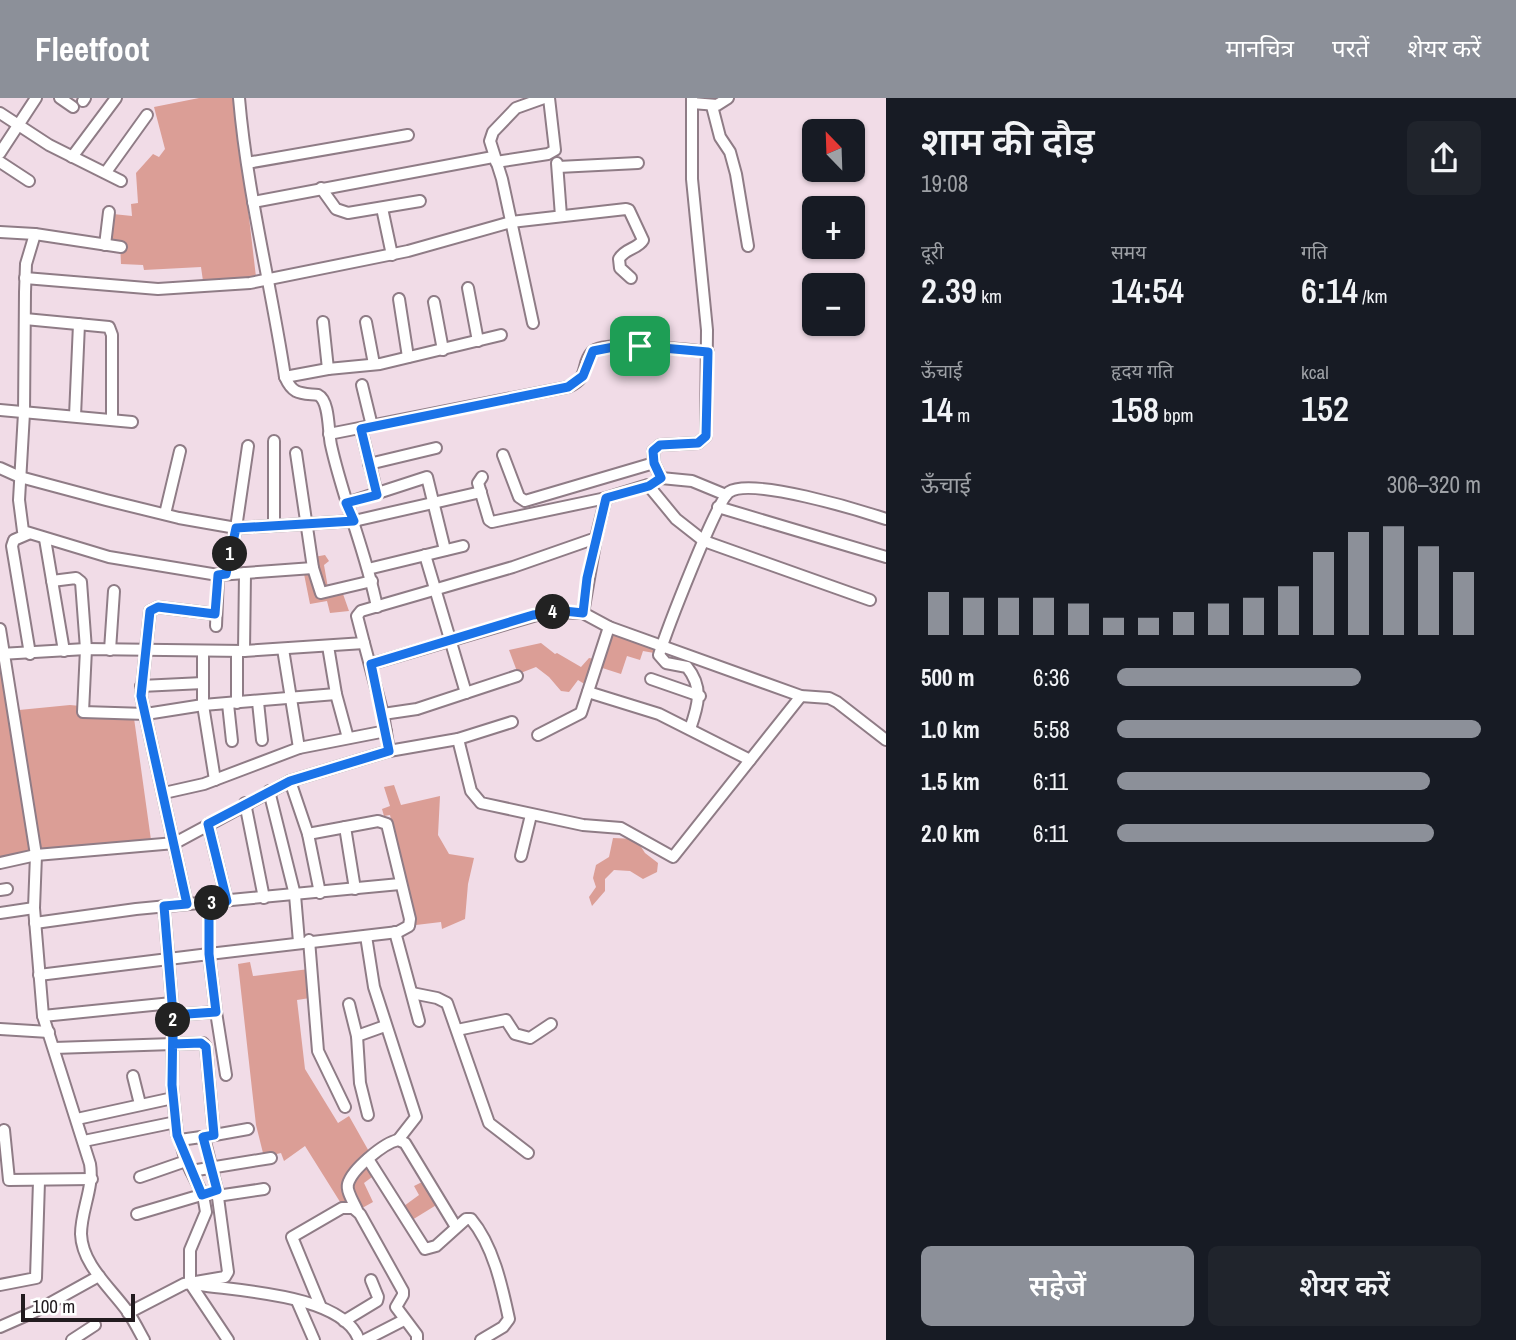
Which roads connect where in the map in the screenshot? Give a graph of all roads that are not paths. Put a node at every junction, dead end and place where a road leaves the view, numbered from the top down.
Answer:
1 (36, 98) edge
2 (60, 98) edge
3 (116, 98) edge
4 (239, 98) edge
5 (544, 98) edge
6 (549, 98) edge
7 (728, 98) edge
8 (692, 101) edge
9 (81, 102) edge
10 (712, 106) junction
11 (0, 113) edge
12 (147, 115) dead end
13 (19, 124) junction
14 (408, 135) dead end
15 (555, 150) junction
16 (0, 153) edge
17 (72, 157) junction
18 (495, 159) junction
19 (0, 162) edge
20 (247, 163) junction
21 (638, 163) dead end
22 (558, 167) junction
23 (106, 172) junction
24 (29, 181) dead end
25 (121, 181) dead end
26 (321, 188) junction
27 (420, 201) dead end
28 (253, 202) junction
29 (382, 208) junction
30 (109, 212) dead end
31 (561, 216) junction
32 (511, 222) junction
33 (0, 232) edge
34 (35, 234) junction
35 (106, 245) junction
36 (748, 246) dead end
37 (121, 247) dead end
38 (392, 255) junction
39 (25, 278) junction
40 (631, 278) dead end
41 (269, 281) junction
42 (468, 288) dead end
43 (399, 299) dead end
44 (434, 302) dead end
45 (26, 319) junction
46 (323, 322) dead end
47 (366, 322) dead end
48 (533, 323) dead end
49 (79, 324) junction
50 (501, 335) dead end
51 (478, 341) junction
52 (443, 350) junction
53 (708, 352) junction
54 (408, 357) junction
55 (374, 364) junction
56 (328, 369) junction
57 (285, 377) junction
58 (362, 386) dead end
59 (0, 410) edge
60 (24, 412) junction
61 (75, 416) junction
62 (112, 419) junction
63 (132, 422) dead end
64 (367, 427) junction
65 (329, 434) junction
66 (274, 441) dead end
67 (248, 446) dead end
68 (436, 448) dead end
69 (180, 450) dead end
70 (296, 453) dead end
71 (503, 455) dead end
72 (654, 463) junction
73 (369, 464) junction
74 (0, 468) edge
75 (20, 477) junction
76 (482, 477) dead end
77 (661, 478) junction
78 (649, 486) junction
79 (481, 492) junction
80 (377, 495) junction
81 (726, 495) junction
82 (606, 498) junction
83 (346, 503) junction
84 (432, 503) junction
85 (718, 507) junction
86 (165, 514) junction
87 (886, 519) edge
88 (354, 521) junction
89 (308, 525) junction
90 (274, 526) junction
91 (236, 528) junction
92 (28, 534) junction
93 (596, 538) junction
94 (45, 539) junction
95 (704, 541) junction
96 (463, 546) dead end
97 (445, 550) junction
98 (425, 555) junction
99 (886, 557) edge
100 (313, 568) junction
101 (368, 569) junction
102 (245, 573) junction
103 (222, 575) junction
104 (52, 581) junction
105 (372, 581) junction
106 (437, 590) junction
107 (114, 591) dead end
108 (870, 600) dead end
109 (377, 607) junction
110 (583, 613) junction
111 (609, 627) junction
112 (0, 629) edge
113 (450, 641) junction
114 (364, 643) junction
115 (328, 646) junction
116 (662, 646) junction
117 (86, 649) junction
118 (147, 649) junction
119 (283, 649) junction
120 (110, 650) junction
121 (203, 650) junction
122 (64, 651) junction
123 (240, 651) junction
124 (30, 653) junction
125 (2, 654) edge
126 (371, 664) junction
127 (517, 676) dead end
128 (650, 679) dead end
129 (203, 682) junction
130 (141, 686) junction
131 (588, 692) junction
132 (466, 693) junction
133 (336, 694) junction
134 (700, 696) junction
135 (801, 696) junction
136 (290, 699) junction
137 (258, 702) junction
138 (233, 704) junction
139 (203, 705) junction
140 (13, 711) junction
141 (146, 714) junction
142 (383, 714) junction
143 (0, 715) edge
144 (512, 722) dead end
145 (690, 729) junction
146 (386, 731) junction
147 (538, 735) dead end
148 (348, 738) junction
149 (458, 738) junction
150 (262, 740) dead end
151 (886, 740) edge
152 (232, 741) dead end
153 (299, 748) junction
154 (389, 751) junction
155 (750, 760) junction
156 (215, 780) junction
157 (290, 781) junction
158 (269, 791) junction
159 (164, 793) junction
160 (245, 803) junction
161 (531, 815) junction
162 (208, 824) junction
163 (345, 827) junction
164 (309, 834) junction
165 (175, 843) junction
166 (36, 855) junction
167 (521, 856) dead end
168 (0, 863) edge
169 (400, 884) junction
170 (355, 889) junction
171 (320, 893) junction
172 (295, 895) junction
173 (264, 898) junction
174 (227, 901) junction
175 (209, 903) junction
176 (187, 904) junction
177 (164, 906) junction
178 (34, 908) junction
179 (0, 913) edge
180 (35, 923) junction
181 (395, 932) junction
182 (366, 936) junction
183 (304, 941) junction
184 (209, 954) junction
185 (168, 958) junction
186 (39, 975) junction
187 (412, 993) junction
188 (172, 1003) junction
189 (349, 1004) dead end
190 (216, 1012) junction
191 (173, 1015) junction
192 (43, 1016) junction
193 (419, 1021) dead end
194 (551, 1024) dead end
195 (385, 1026) junction
196 (0, 1029) edge
197 (457, 1030) junction
198 (48, 1032) junction
199 (357, 1036) junction
200 (173, 1044) junction
201 (54, 1048) junction
202 (226, 1074) dead end
203 (132, 1076) dead end
204 (173, 1098) junction
205 (140, 1104) junction
206 (345, 1107) dead end
207 (368, 1115) dead end
208 (77, 1119) junction
209 (176, 1122) junction
210 (248, 1129) dead end
211 (4, 1130) dead end
212 (209, 1136) junction
213 (180, 1140) junction
214 (398, 1140) junction
215 (84, 1141) junction
216 (528, 1153) dead end
217 (271, 1158) dead end
218 (368, 1159) junction
219 (189, 1166) junction
220 (212, 1168) junction
221 (140, 1177) dead end
222 (92, 1179) junction
223 (39, 1181) junction
224 (264, 1189) dead end
225 (217, 1193) junction
226 (202, 1195) junction
227 (357, 1210) junction
228 (137, 1214) dead end
229 (456, 1227) junction
230 (99, 1276) junction
231 (371, 1280) dead end
232 (190, 1283) junction
233 (0, 1285) edge
234 (297, 1301) junction
235 (320, 1305) junction
236 (128, 1313) junction
237 (404, 1320) junction
238 (344, 1321) junction
239 (95, 1325) dead end
240 (0, 1327) edge
241 (72, 1340) edge
242 (144, 1340) edge
243 (228, 1340) edge
244 (314, 1340) edge
245 (359, 1340) edge
246 (365, 1340) edge
247 (417, 1340) edge
248 (481, 1340) edge

1 - 13 street
2 - 9 street
3 - 17 street
4 - 20 street
5 - 18 street
6 - 15 street
7 - 10 street
8 - 10 street
8 - 53 street
10 - 36 street
11 - 13 street
12 - 23 street
13 - 16 street
13 - 17 street
14 - 20 street
15 - 18 street
15 - 22 street
17 - 23 street
18 - 26 street
18 - 32 street
19 - 24 street
20 - 28 street
21 - 22 street
22 - 31 street
23 - 25 street
26 - 28 street
26 - 29 street
27 - 29 street
28 - 41 street
29 - 38 street
30 - 35 street
31 - 32 street
31 - 40 street
32 - 38 street
32 - 48 street
33 - 34 street
34 - 35 street
34 - 39 street
35 - 37 street
38 - 41 street
39 - 41 street
39 - 45 street
41 - 57 street
42 - 51 street
43 - 54 street
44 - 52 street
45 - 49 street
45 - 60 street
46 - 56 street
47 - 55 street
49 - 61 street
49 - 62 street
50 - 51 street
51 - 52 street
52 - 54 street
53 - 64 street
53 - 72 street
54 - 55 street
55 - 56 street
56 - 57 street
57 - 65 street
58 - 64 street
59 - 60 street
60 - 61 street
60 - 75 street
61 - 62 street
62 - 63 street
64 - 65 street
64 - 73 street
65 - 83 street
66 - 90 street
67 - 91 street
68 - 73 street
69 - 86 street
70 - 89 street
71 - 72 street
72 - 77 street
73 - 80 street
74 - 75 street
75 - 86 street
75 - 92 street
76 - 79 street
77 - 78 street
77 - 81 street
78 - 82 street
78 - 95 street
79 - 82 street
79 - 84 street
80 - 83 street
80 - 84 street
81 - 85 street
81 - 87 street
82 - 93 street
83 - 88 street
84 - 88 street
84 - 97 street
85 - 95 street
85 - 99 street
86 - 91 street
88 - 89 street
88 - 101 street
89 - 90 street
89 - 100 street
90 - 91 street
91 - 103 street
92 - 94 street
92 - 124 street
93 - 106 street
93 - 110 street
94 - 103 street
94 - 104 street
95 - 108 street
95 - 116 street
96 - 97 street
97 - 98 street
98 - 101 street
98 - 106 street
100 - 102 street
100 - 105 street
101 - 105 street
102 - 103 street
102 - 123 street
103 - 118 street
104 - 117 street
104 - 122 street
105 - 109 street
106 - 109 street
106 - 113 street
107 - 120 street
109 - 114 street
110 - 111 street
110 - 113 street
111 - 116 street
111 - 131 street
112 - 125 street
113 - 126 street
113 - 132 street
114 - 115 street
114 - 126 street
115 - 119 street
115 - 133 street
116 - 134 street
116 - 135 street
117 - 120 street
117 - 122 street
117 - 141 street
118 - 120 street
118 - 121 street
118 - 130 street
119 - 123 street
119 - 136 street
121 - 123 street
121 - 129 street
122 - 124 street
123 - 138 street
124 - 125 street
125 - 140 street
126 - 142 street
127 - 132 street
128 - 134 street
129 - 130 street
129 - 139 street
130 - 141 street
131 - 145 street
131 - 147 street
132 - 142 street
133 - 136 street
133 - 148 street
134 - 145 street
135 - 151 street
135 - 155 street
136 - 137 street
136 - 153 street
137 - 138 street
137 - 150 street
138 - 139 street
138 - 152 street
139 - 141 street
139 - 156 street
140 - 143 street
140 - 166 street
141 - 159 street
142 - 146 street
144 - 149 street
145 - 155 street
146 - 148 street
146 - 154 street
148 - 153 street
149 - 154 street
149 - 161 street
153 - 156 street
154 - 157 street
155 - 161 street
156 - 159 street
157 - 158 street
157 - 164 street
158 - 160 street
158 - 172 street
159 - 165 street
160 - 162 street
160 - 173 street
161 - 167 street
162 - 165 street
162 - 174 street
163 - 164 street
163 - 169 street
163 - 170 street
164 - 171 street
165 - 166 street
165 - 176 street
166 - 168 street
166 - 178 street
169 - 170 street
169 - 181 street
170 - 171 street
171 - 172 street
172 - 173 street
172 - 183 street
173 - 174 street
174 - 175 street
175 - 176 street
175 - 184 street
176 - 177 street
177 - 180 street
177 - 185 street
178 - 179 street
178 - 180 street
180 - 186 street
181 - 182 street
181 - 187 street
182 - 183 street
182 - 195 street
183 - 184 street
183 - 206 street
184 - 185 street
184 - 190 street
185 - 186 street
185 - 188 street
186 - 192 street
187 - 193 street
187 - 197 street
188 - 191 street
188 - 192 street
189 - 199 street
190 - 191 street
190 - 202 street
191 - 200 street
192 - 198 street
194 - 197 street
195 - 199 street
195 - 214 street
196 - 198 street
197 - 216 street
198 - 201 street
199 - 207 street
200 - 201 street
200 - 204 street
200 - 212 street
201 - 208 street
203 - 205 street
204 - 205 street
204 - 209 street
205 - 208 street
208 - 215 street
209 - 213 street
209 - 215 street
210 - 212 street
211 - 223 street
212 - 213 street
212 - 220 street
213 - 219 street
214 - 218 street
214 - 229 street
215 - 222 street
217 - 220 street
218 - 227 street
218 - 229 street
219 - 220 street
219 - 221 street
219 - 226 street
220 - 225 street
222 - 223 street
222 - 230 street
223 - 233 street
224 - 225 street
225 - 226 street
225 - 232 street
226 - 228 street
226 - 232 street
227 - 235 street
227 - 237 street
229 - 248 street
230 - 236 street
230 - 240 street
231 - 238 street
232 - 234 street
232 - 236 street
232 - 243 street
234 - 235 street
234 - 244 street
235 - 238 street
236 - 242 street
237 - 246 street
237 - 247 street
238 - 245 street
239 - 241 street

